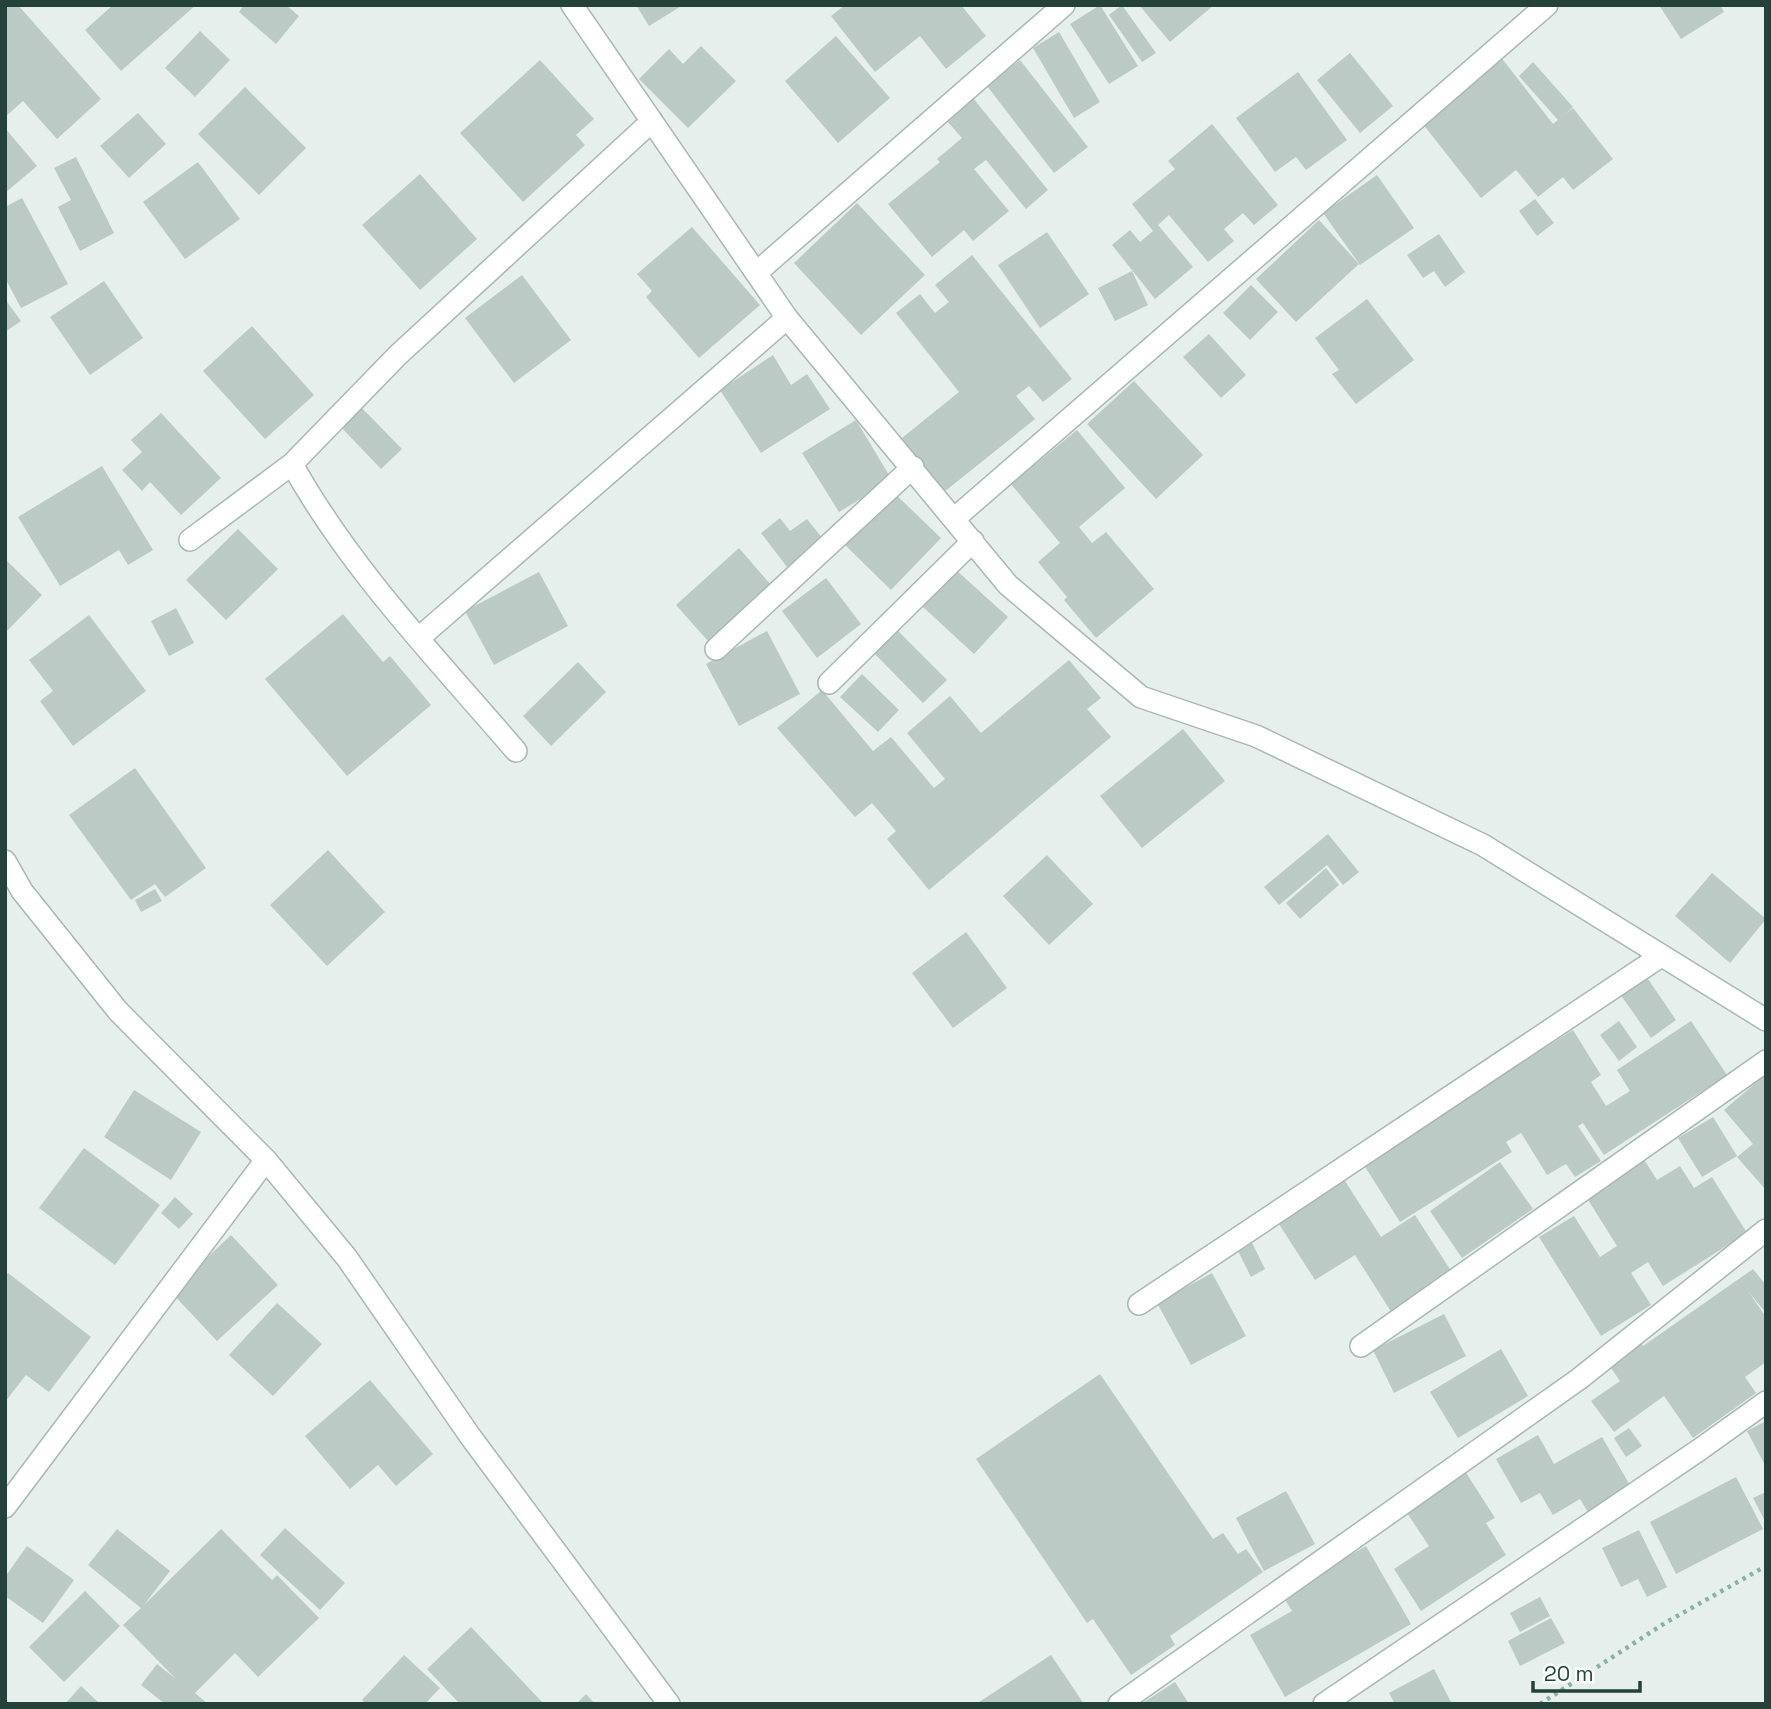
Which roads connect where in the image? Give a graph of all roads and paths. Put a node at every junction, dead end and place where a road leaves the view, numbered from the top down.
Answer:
1 (572, 5) edge
2 (1064, 5) edge
3 (1547, 5) edge
4 (652, 121) junction
5 (756, 272) junction
6 (787, 318) junction
7 (292, 464) junction
8 (913, 467) junction
9 (955, 517) junction
10 (190, 540) dead end
11 (973, 541) junction
12 (420, 638) junction
13 (716, 649) dead end
14 (829, 683) dead end
15 (516, 751) dead end
16 (5, 861) edge
17 (1661, 956) junction
18 (1766, 1020) edge
19 (1766, 1061) edge
20 (266, 1160) junction
21 (1766, 1230) edge
22 (1139, 1304) dead end
23 (1361, 1346) dead end
24 (1766, 1402) edge
25 (5, 1507) edge
26 (1766, 1566) edge
27 (669, 1704) edge
28 (1119, 1704) edge
29 (1324, 1704) edge
30 (1540, 1704) edge

1 - 4 street
2 - 5 street
3 - 9 street
4 - 5 street
4 - 7 street
5 - 6 street
6 - 8 street
6 - 12 street
7 - 10 street
7 - 12 street
8 - 9 street
8 - 13 street
9 - 11 street
11 - 14 street
11 - 17 street
12 - 15 street
16 - 20 street
17 - 18 street
17 - 22 street
19 - 23 street
20 - 25 street
20 - 27 street
21 - 28 street
24 - 29 street
26 - 30 path

